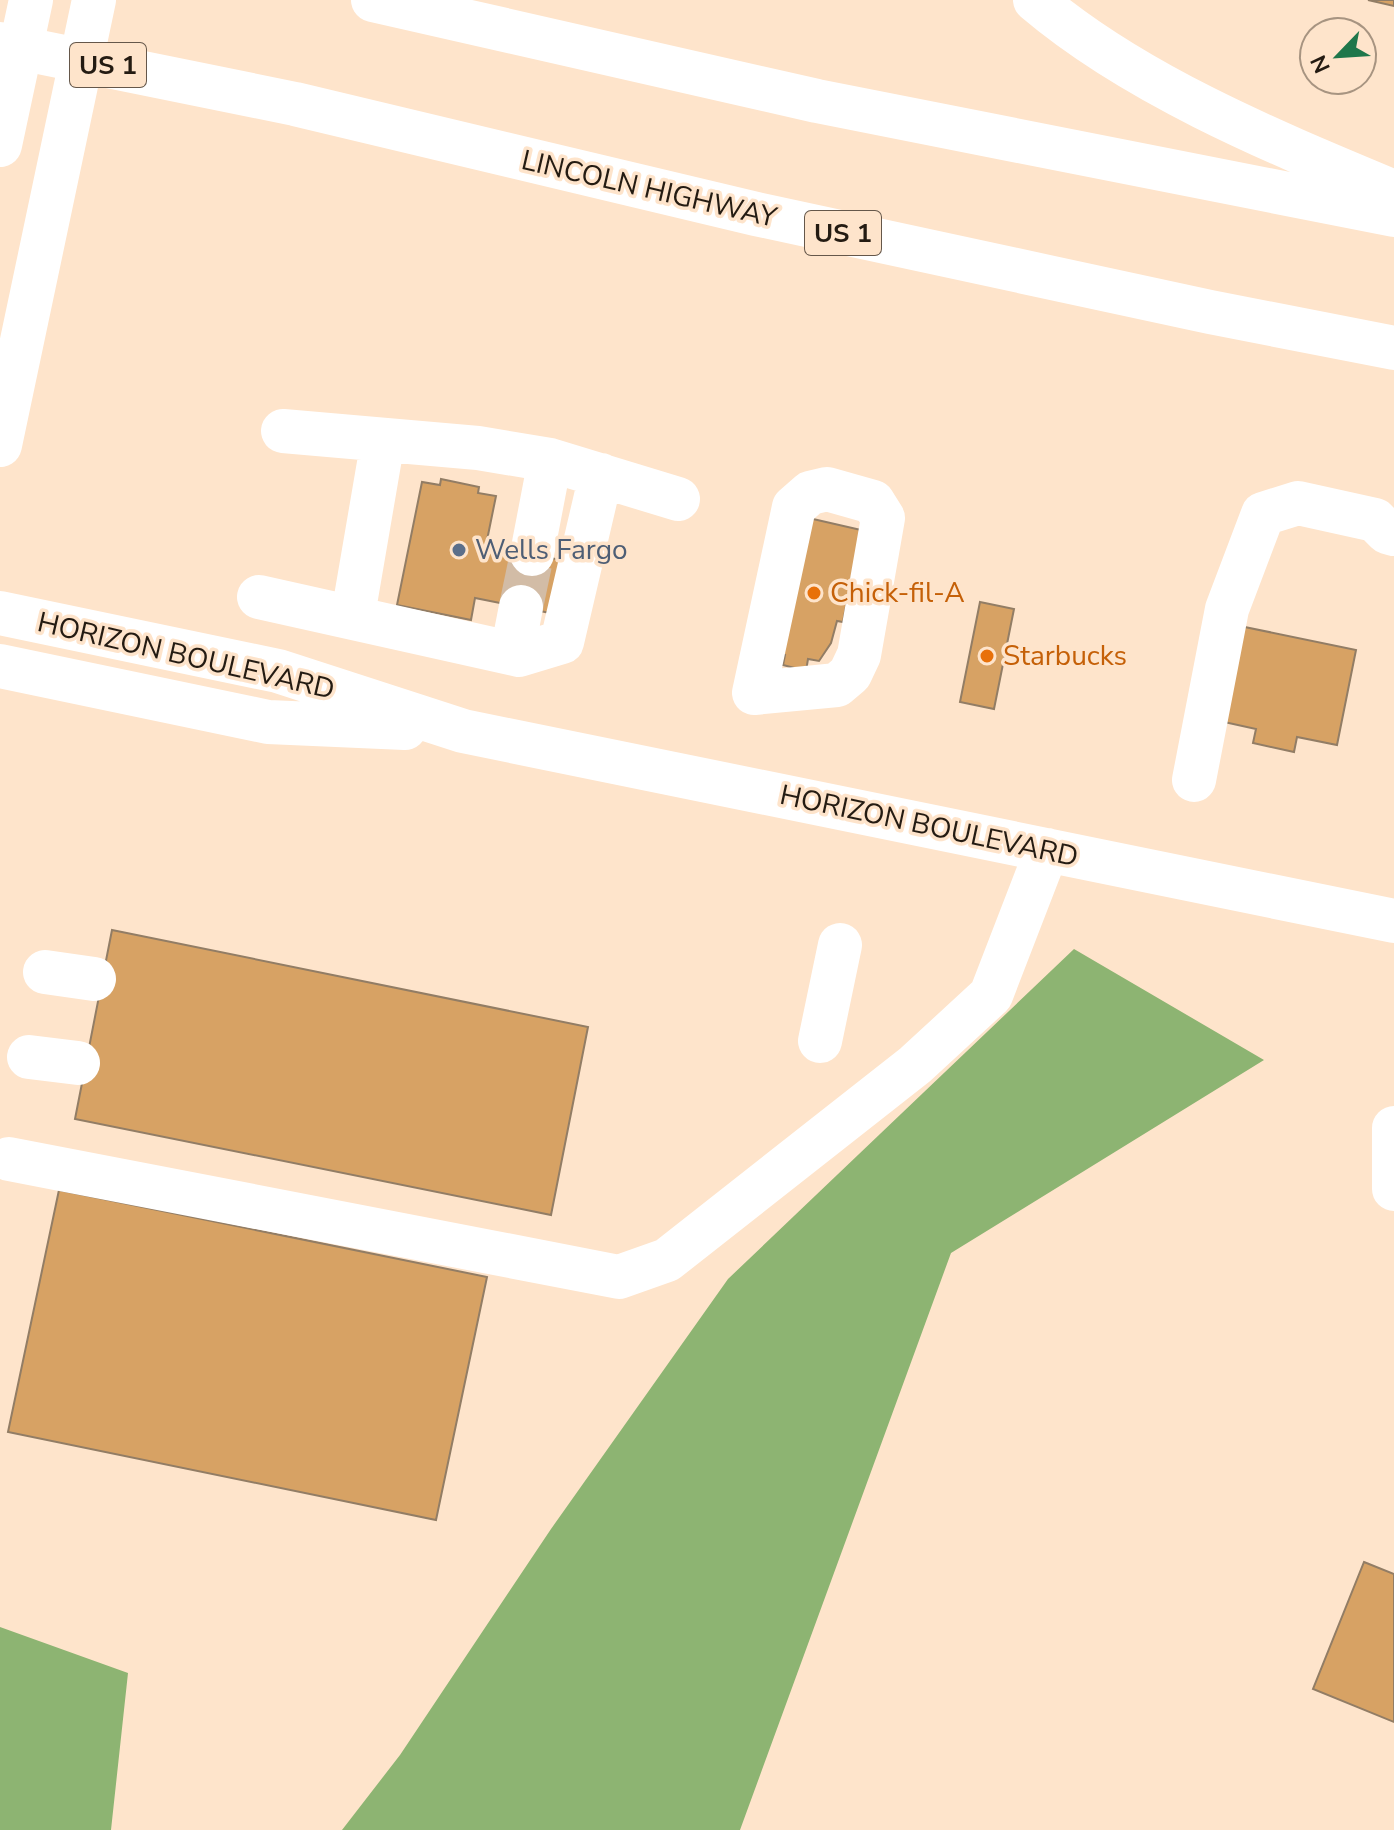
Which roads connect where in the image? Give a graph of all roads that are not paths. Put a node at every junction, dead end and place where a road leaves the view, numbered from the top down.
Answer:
1 (31, 0) edge
2 (94, 0) edge
3 (373, 0) edge
4 (1035, 0) edge
5 (0, 44) edge
6 (0, 145) edge
7 (1394, 192) edge
8 (1394, 215) edge
9 (1394, 348) edge
10 (283, 431) dead end
11 (383, 440) junction
12 (0, 445) edge
13 (550, 460) junction
14 (601, 475) junction
15 (678, 499) dead end
16 (1390, 533) edge
17 (532, 554) tunnel mouth
18 (259, 597) dead end
19 (521, 607) tunnel mouth
20 (0, 613) edge
21 (353, 615) junction
22 (512, 653) junction
23 (0, 666) edge
24 (754, 693) joint
25 (463, 731) junction
26 (1194, 780) dead end
27 (1047, 850) junction
28 (1394, 921) edge
29 (840, 945) dead end
30 (45, 972) dead end
31 (94, 979) dead end
32 (820, 1041) dead end
33 (29, 1057) dead end
34 (78, 1063) dead end
35 (1394, 1128) edge
36 (9, 1159) dead end
37 (1394, 1189) edge

1 - 6 main road
2 - 12 main road
3 - 8 main road
4 - 7 main road
5 - 9 main road, LINCOLN HIGHWAY / US 1
10 - 11 main road
11 - 13 main road
11 - 21 main road
13 - 14 main road
13 - 17 main road
14 - 15 main road
14 - 22 main road
16 - 26 main road
18 - 21 main road
19 - 22 main road
20 - 25 main road, HORIZON BOULEVARD
21 - 22 main road
23 - 25 main road, HORIZON BOULEVARD
24 - 24 main road
25 - 27 main road, HORIZON BOULEVARD
27 - 28 main road, HORIZON BOULEVARD
27 - 36 main road
29 - 32 main road
30 - 31 main road
33 - 34 main road
35 - 37 main road

